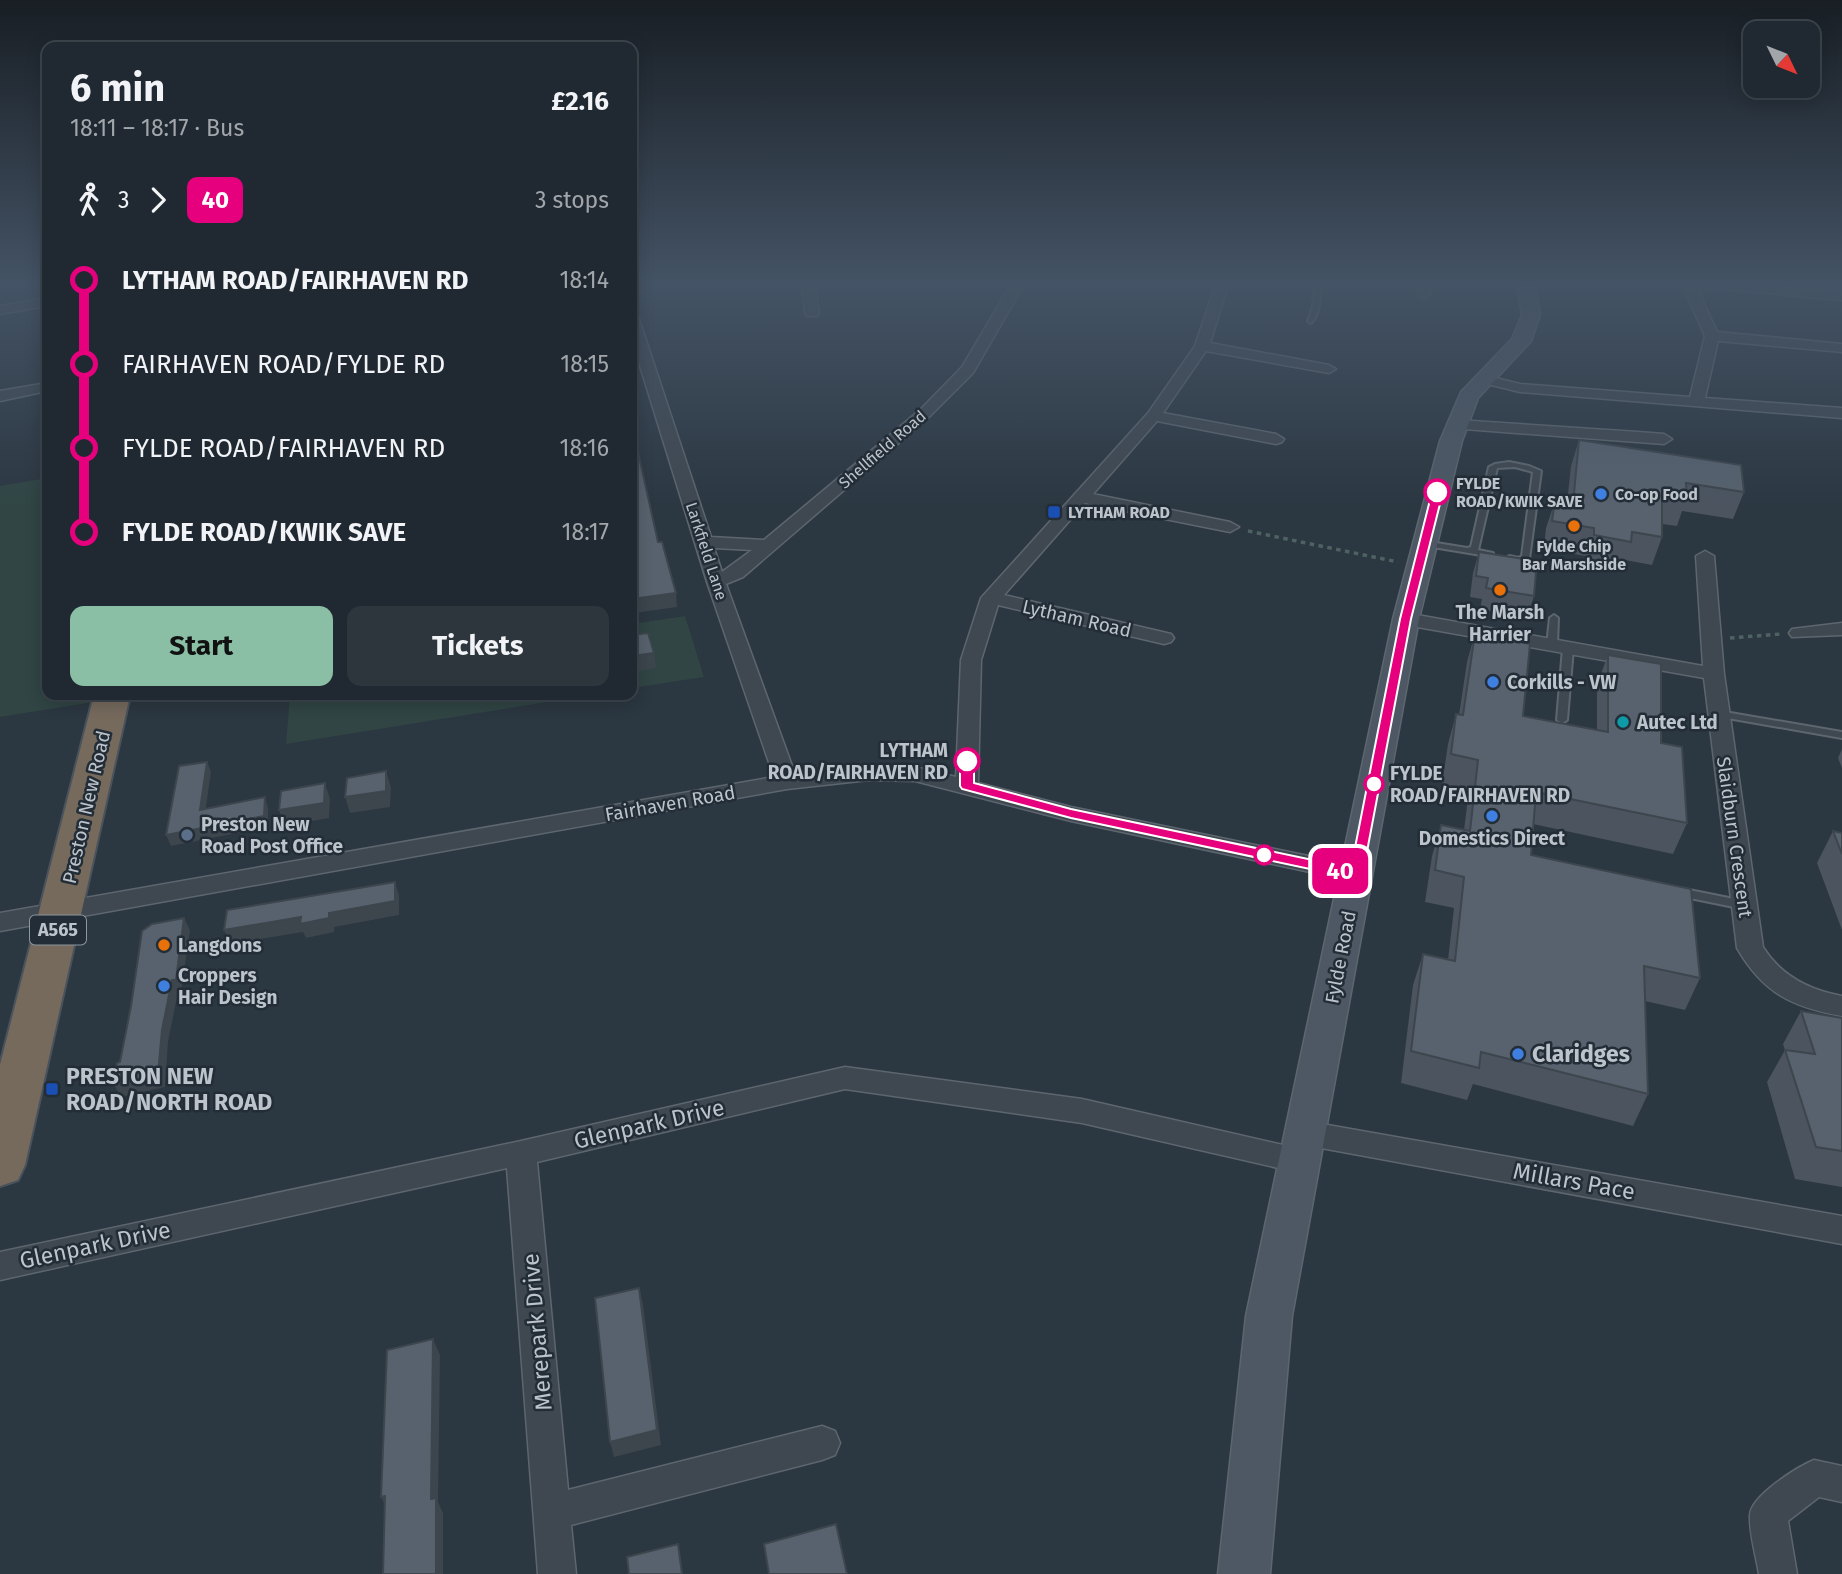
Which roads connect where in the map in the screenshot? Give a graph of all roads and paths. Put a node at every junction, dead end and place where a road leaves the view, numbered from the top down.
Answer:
1 (645, 359) edge
2 (975, 359) edge
3 (1193, 359) edge
4 (1276, 359) edge
5 (1503, 359) edge
6 (1707, 359) edge
7 (1329, 369) dead end
8 (1484, 379) junction
9 (42, 388) edge
10 (0, 396) edge
11 (1696, 403) junction
12 (1842, 413) edge
13 (1153, 416) junction
14 (1457, 425) junction
15 (1276, 439) dead end
16 (1665, 446) dead end
17 (1082, 497) junction
18 (1230, 527) joint
19 (703, 542) junction
20 (768, 546) junction
21 (1467, 551) junction
22 (1421, 554) junction
23 (1705, 556) dead end
24 (716, 582) junction
25 (991, 598) junction
26 (1554, 618) dead end
27 (1406, 619) junction
28 (1842, 629) edge
29 (1799, 633) joint
30 (1164, 638) dead end
31 (1711, 640) junction
32 (1560, 647) junction
33 (1714, 674) junction
34 (112, 700) edge
35 (1719, 714) junction
36 (1562, 720) edge
37 (1842, 735) edge
38 (787, 782) junction
39 (967, 786) junction
40 (1357, 874) junction
41 (1665, 889) edge
42 (1744, 905) junction
43 (63, 910) junction
44 (0, 922) edge
45 (1842, 1006) edge
46 (1303, 1147) junction
47 (521, 1153) junction
48 (0, 1165) edge
49 (1842, 1230) edge
50 (0, 1266) edge
51 (822, 1443) dead end
52 (1842, 1484) edge
53 (552, 1511) junction
54 (557, 1574) edge
55 (1244, 1574) edge
56 (1778, 1574) edge

1 - 19 street, Larkfield Lane
2 - 20 street, Shellfield Road
3 - 13 street, Lytham Road
4 - 7 street
5 - 8 street, Fylde Road
6 - 11 street
8 - 11 street
8 - 14 street, Fylde Road
9 - 10 street
11 - 12 street
13 - 15 street
13 - 17 street, Lytham Road
14 - 16 street
14 - 22 street, Fylde Road
17 - 18 street
17 - 25 street, Lytham Road
18 - 22 path
19 - 20 street
19 - 24 street, Larkfield Lane
20 - 24 street, Shellfield Road
21 - 21 lane
21 - 22 lane
22 - 27 street, Fylde Road
23 - 31 street, Slaidburn Crescent
24 - 38 street, Larkfield Lane
25 - 30 street, Lytham Road
25 - 39 street, Lytham Road
26 - 32 lane
27 - 32 street
27 - 40 street, Fylde Road
28 - 29 street
29 - 31 path
31 - 33 street, Slaidburn Crescent
32 - 33 street
32 - 36 lane
33 - 35 street, Slaidburn Crescent
34 - 43 highway, Preston New Road / A565
35 - 37 lane
35 - 42 street, Slaidburn Crescent
38 - 39 street, Fairhaven Road
38 - 43 street, Fairhaven Road
39 - 40 street, Fairhaven Road
40 - 46 street, Fylde Road
41 - 42 lane
42 - 45 street, Slaidburn Crescent
43 - 44 street, Fairhaven Road
43 - 48 highway, Preston New Road / A565
46 - 47 street, Glenpark Drive
46 - 49 street, Millars Pace
46 - 55 street, Fylde Road
47 - 50 street, Glenpark Drive
47 - 53 street, Merepark Drive
51 - 53 street
52 - 56 street
53 - 54 street, Merepark Drive

